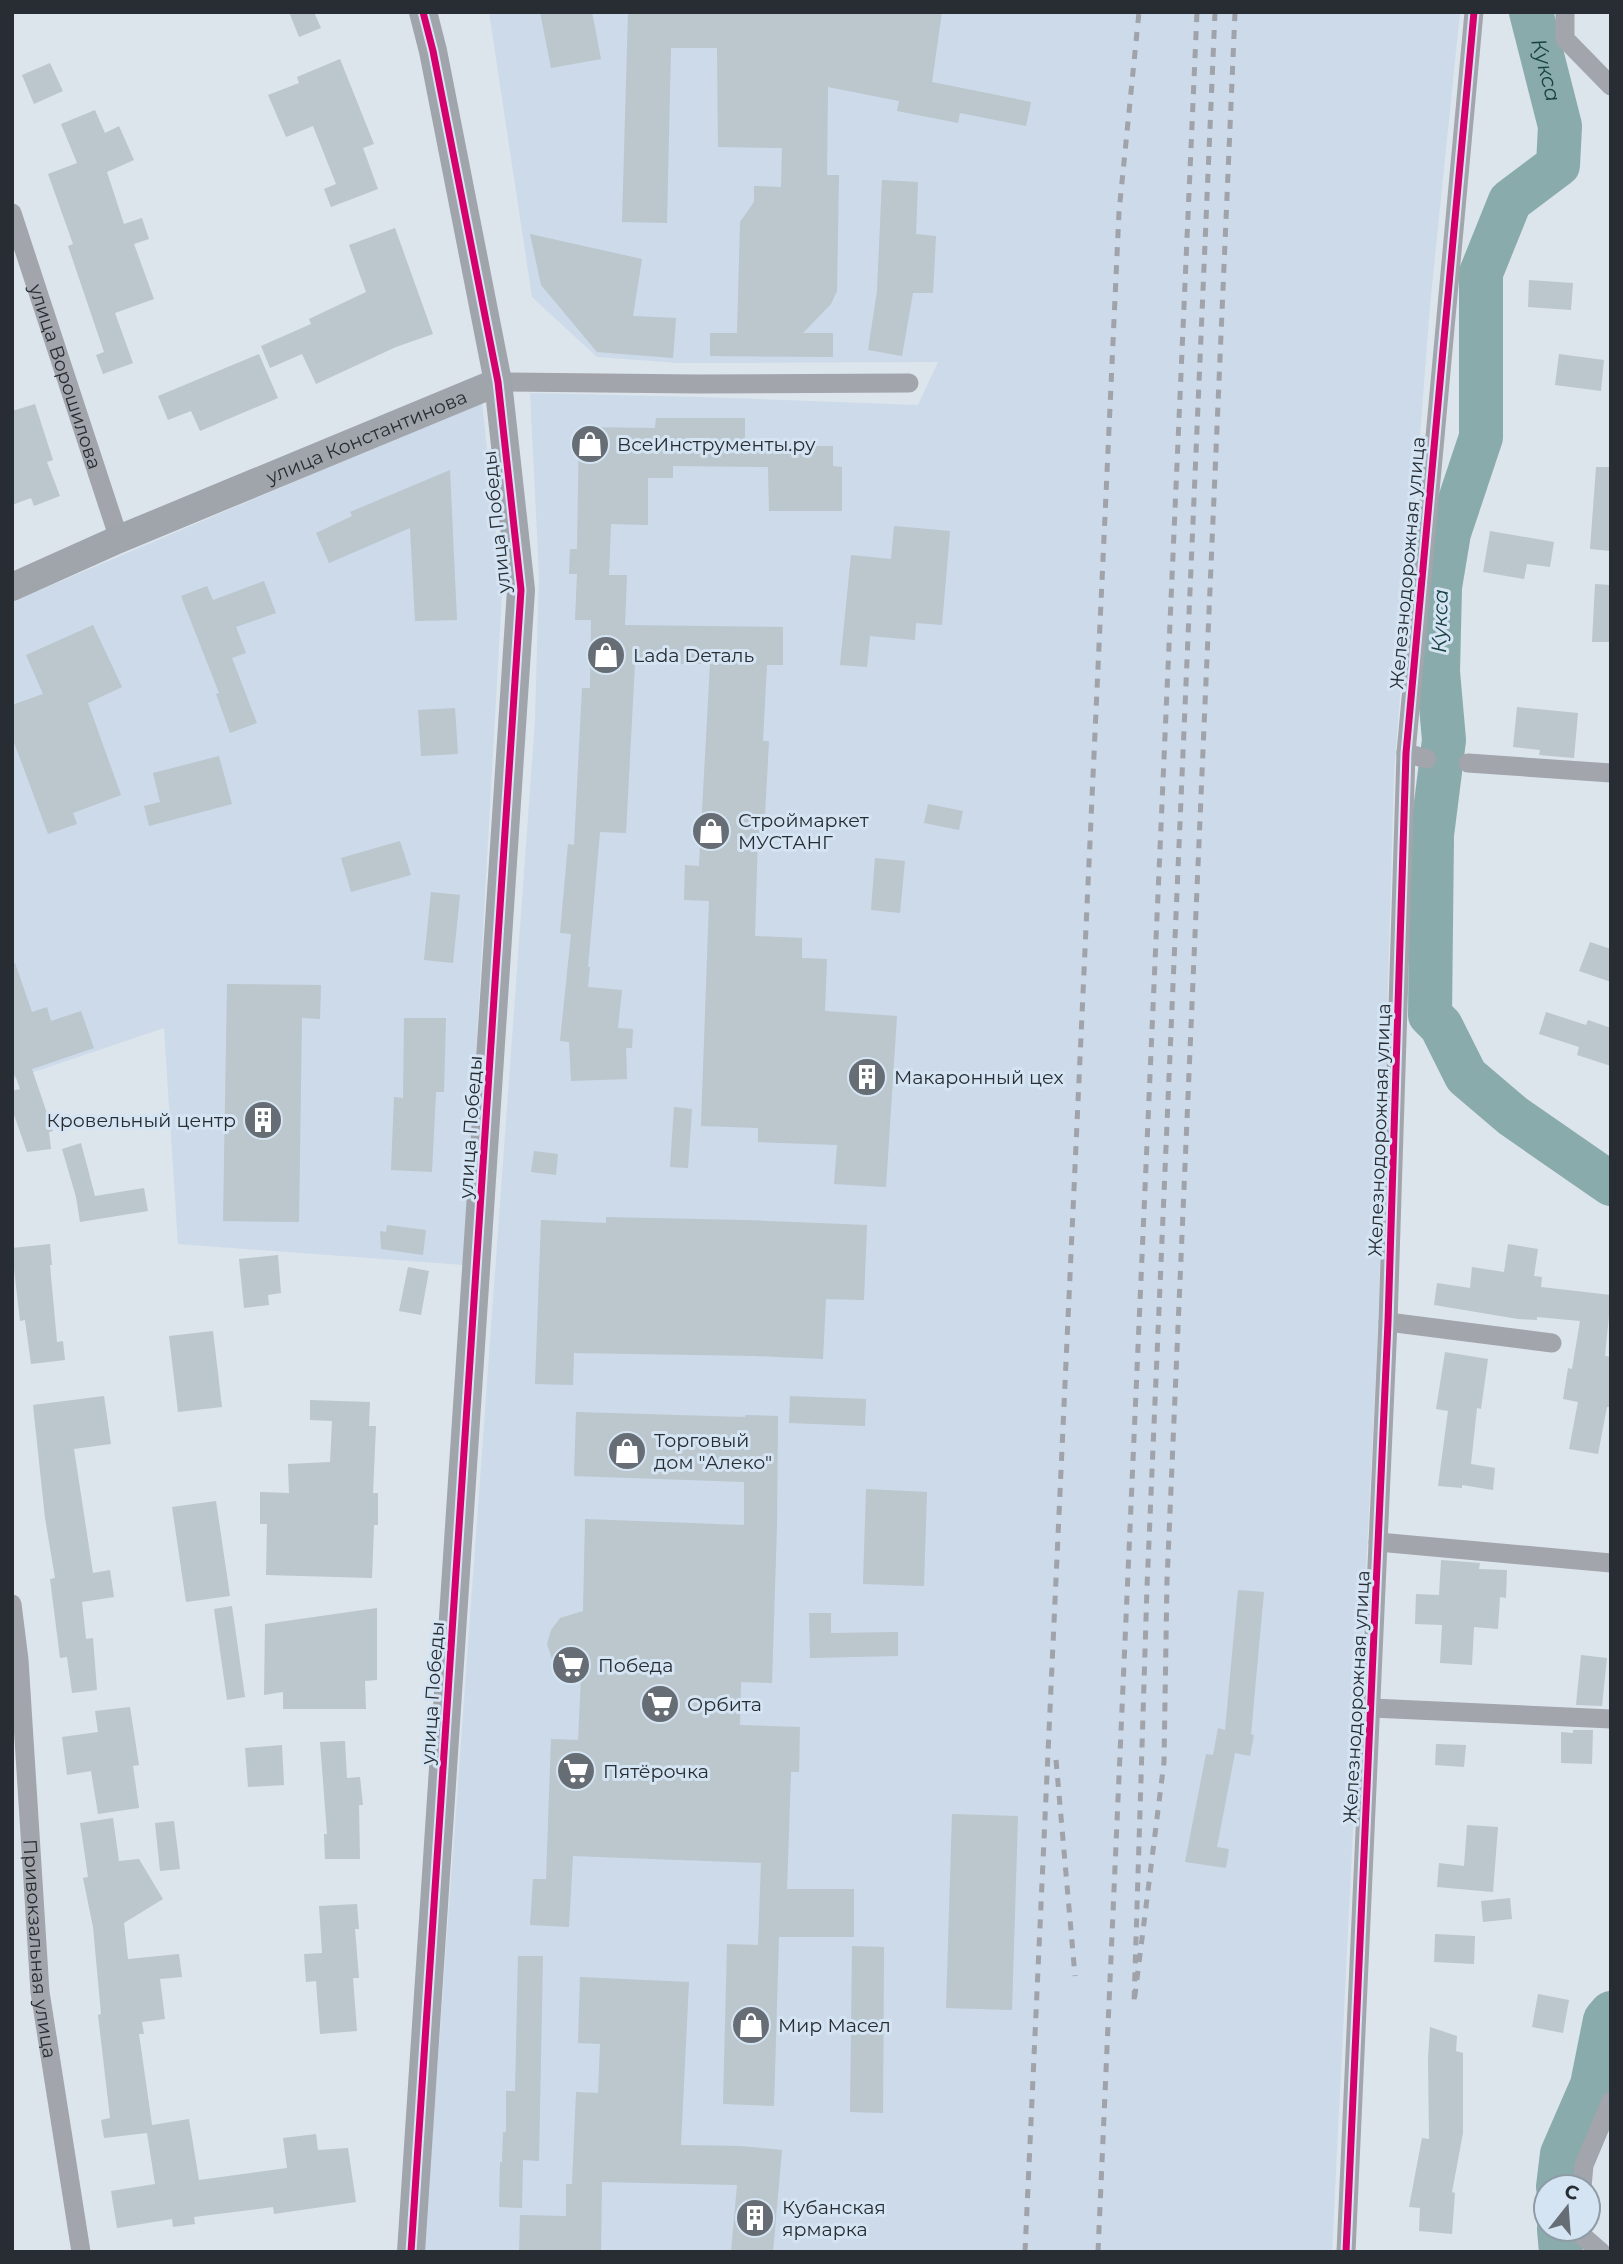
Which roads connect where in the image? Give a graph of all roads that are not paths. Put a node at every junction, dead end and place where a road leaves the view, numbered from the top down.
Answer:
1 (423, 12) edge
2 (1474, 12) edge
3 (1565, 12) edge
4 (1611, 86) edge
5 (12, 213) edge
6 (498, 382) junction
7 (909, 383) dead end
8 (119, 539) junction
9 (12, 587) edge
10 (1406, 753) junction
11 (1427, 759) dead end
12 (1468, 763) dead end
13 (1611, 773) edge
14 (1388, 1322) junction
15 (1552, 1343) dead end
16 (1378, 1542) junction
17 (1611, 1563) edge
18 (12, 1604) edge
19 (1372, 1708) junction
20 (1611, 1718) edge
21 (1611, 2101) edge
22 (1583, 2173) edge
23 (81, 2252) edge
24 (411, 2252) edge
25 (1346, 2252) edge

1 - 6 street, улица Победы
2 - 10 street, Железнодорожная улица
3 - 4 street
5 - 8 street, улица Ворошилова
6 - 7 street, улица Константинова
6 - 8 street, улица Константинова
6 - 24 street, улица Победы
8 - 9 street, улица Константинова
10 - 11 street
10 - 14 street, Железнодорожная улица
12 - 13 street
14 - 15 street
14 - 16 street, Железнодорожная улица
16 - 17 street
16 - 19 street, Железнодорожная улица
18 - 23 street, Привокзальная улица
19 - 20 street, Железнодорожная улица
19 - 25 street, Железнодорожная улица
21 - 22 street

